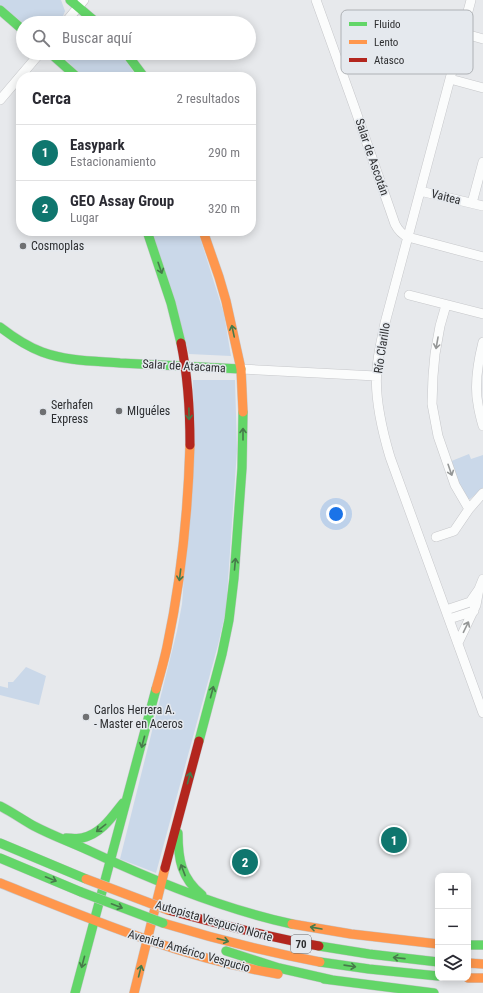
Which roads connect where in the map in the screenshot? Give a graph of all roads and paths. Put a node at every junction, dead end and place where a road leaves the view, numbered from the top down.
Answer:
1 (70, 0) edge
2 (316, 0) edge
3 (471, 0) edge
4 (81, 3) edge
5 (0, 10) edge
6 (468, 10) edge
7 (71, 16) edge
8 (91, 16) edge
9 (16, 24) edge
10 (473, 37) edge
11 (483, 39) edge
12 (34, 60) edge
13 (58, 60) edge
14 (131, 60) edge
15 (341, 69) edge
16 (24, 72) edge
17 (71, 72) edge
18 (140, 72) edge
19 (343, 74) edge
20 (452, 74) edge
21 (450, 80) junction
22 (16, 81) edge
23 (483, 88) edge
24 (0, 100) edge
25 (483, 162) edge
26 (420, 191) junction
27 (472, 203) junction
28 (483, 206) edge
29 (149, 236) edge
30 (205, 236) edge
31 (408, 237) junction
32 (483, 257) edge
33 (409, 295) dead end
34 (446, 305) junction
35 (483, 314) edge
36 (0, 327) edge
37 (483, 342) edge
38 (185, 366) junction
39 (241, 369) junction
40 (376, 376) junction
41 (483, 426) edge
42 (483, 493) edge
43 (469, 509) junction
44 (436, 537) dead end
45 (483, 579) edge
46 (479, 589) junction
47 (474, 610) junction
48 (447, 614) junction
49 (458, 643) junction
50 (483, 713) edge
51 (127, 799) junction
52 (0, 806) edge
53 (0, 814) edge
54 (179, 816) junction
55 (44, 831) junction
56 (0, 836) edge
57 (58, 837) junction
58 (0, 844) edge
59 (0, 858) edge
60 (43, 861) junction
61 (111, 861) junction
62 (161, 882) junction
63 (0, 883) edge
64 (207, 899) junction
65 (94, 921) junction
66 (168, 924) junction
67 (148, 940) junction
68 (435, 944) edge
69 (471, 945) edge
70 (483, 945) edge
71 (435, 962) edge
72 (471, 963) edge
73 (483, 964) edge
74 (435, 976) edge
75 (471, 978) edge
76 (483, 978) edge
77 (332, 980) junction
78 (75, 993) edge
79 (134, 993) edge
80 (434, 993) edge

1 - 4 main road
2 - 15 street, Salar de Ascotán
3 - 6 street, Río Clarillo
4 - 7 street
4 - 8 main road
5 - 9 main road
10 - 11 street
12 - 16 street
13 - 17 main road
14 - 18 main road
19 - 31 street, Salar de Ascotán
20 - 21 street, Río Clarillo
21 - 23 street
21 - 26 street, Río Clarillo
22 - 24 street
25 - 27 street, Vaitea
26 - 27 street, Vaitea
26 - 31 street, Río Clarillo
27 - 28 street, Vaitea
29 -> 38 main road
39 -> 30 main road
31 - 32 street
31 - 40 street, Río Clarillo
33 - 34 street
34 - 35 street
34 -> 43 street
36 - 38 main road, Salar de Atacama
37 - 41 street
38 - 39 main road, Salar de Atacama
38 -> 51 main road
39 - 40 street, Salar de Atacama
54 -> 39 main road
40 - 48 street, Río Clarillo
42 - 43 street
43 - 44 street
45 - 46 street
46 - 47 street
46 - 48 street
47 - 48 street
49 -> 47 street
48 - 49 street, Río Clarillo
49 - 50 street, Río Clarillo
51 -> 57 main road
51 - 61 main road
52 - 55 main road
53 - 55 main road
54 - 62 main road
64 -> 54 main road
55 - 57 main road
56 - 60 main road
57 - 61 main road
58 - 60 main road, Autopista Vespucio Norte / 70
59 -> 66 main road, Autopista Vespucio Norte / 70, bridge
71 -> 60 main road, Autopista Vespucio Norte / 70, bridge
61 - 62 main road
61 - 65 main road
62 - 64 main road
62 - 67 main road
63 - 65 main road, Avenida Américo Vespucio
68 -> 64 main road
65 - 67 main road, Avenida Américo Vespucio
65 -> 78 main road
66 -> 74 main road, Autopista Vespucio Norte / 70
66 - 77 main road
67 - 77 main road, Avenida Américo Vespucio
79 -> 67 main road
69 - 70 main road
72 - 73 main road
75 - 76 main road
77 - 80 main road, Avenida Américo Vespucio

